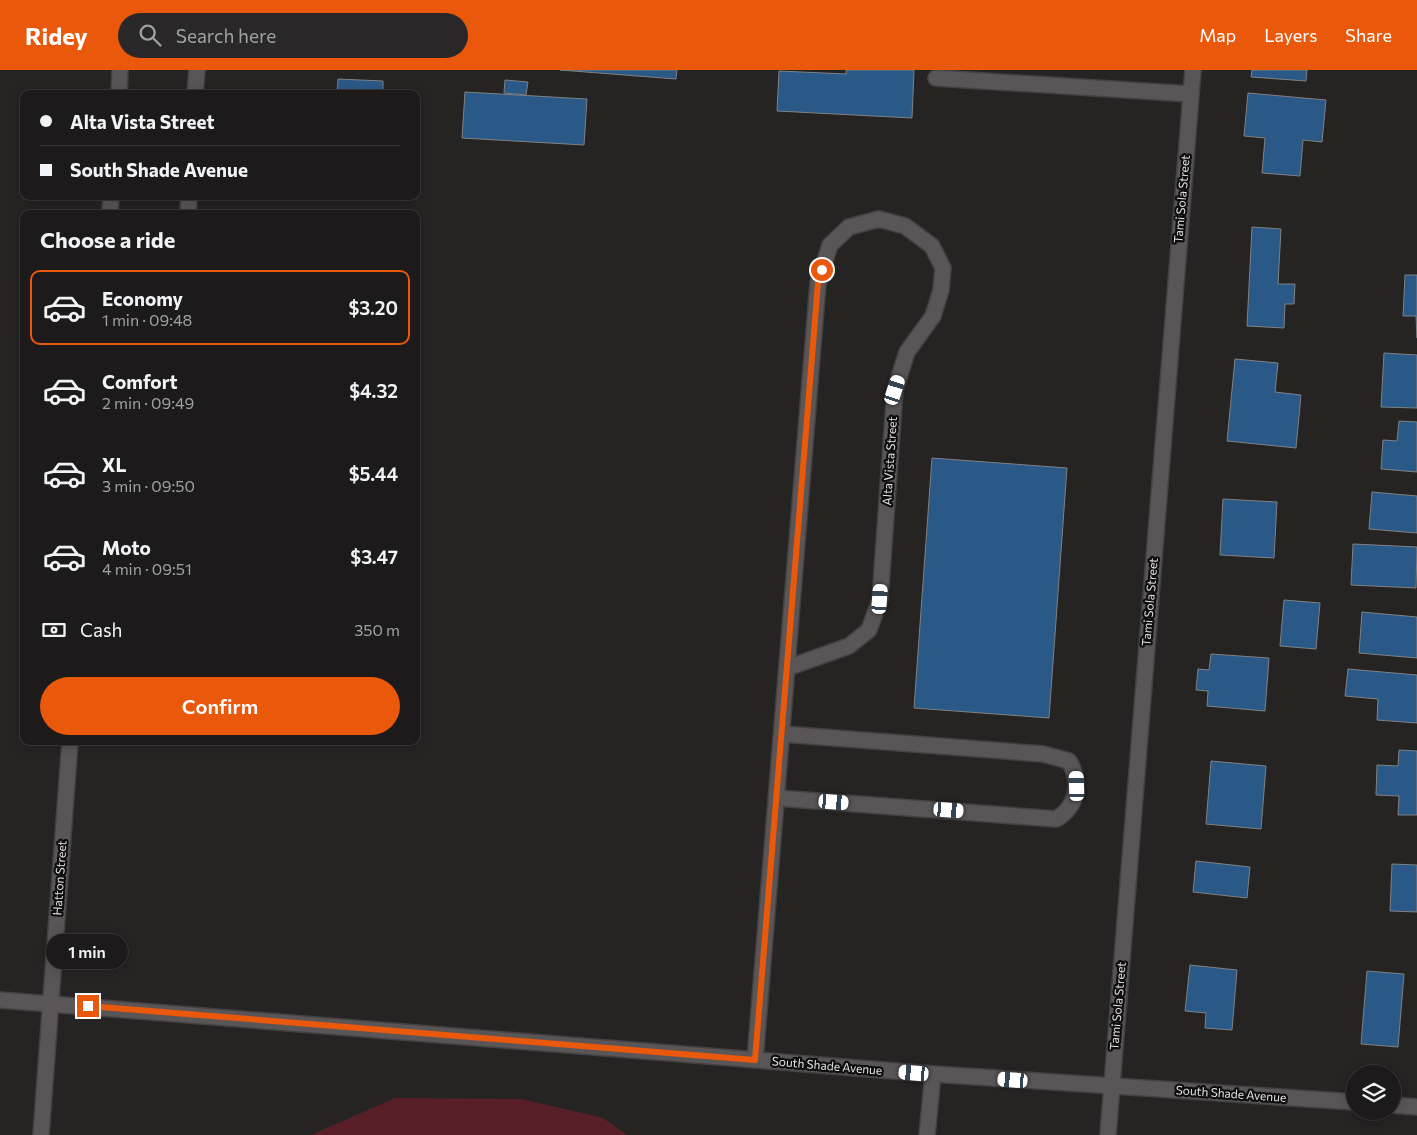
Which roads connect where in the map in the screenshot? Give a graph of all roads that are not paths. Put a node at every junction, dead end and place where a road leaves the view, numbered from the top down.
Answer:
1 (120, 70) edge
2 (197, 70) edge
3 (1192, 70) edge
4 (936, 78) dead end
5 (119, 90) edge
6 (196, 90) edge
7 (1191, 94) junction
8 (787, 668) junction
9 (782, 734) junction
10 (70, 745) edge
11 (777, 798) junction
12 (0, 1000) edge
13 (51, 1003) junction
14 (755, 1060) junction
15 (933, 1074) junction
16 (1112, 1086) junction
17 (1346, 1101) edge
18 (1401, 1106) edge
19 (1417, 1107) edge
20 (41, 1135) edge
21 (927, 1135) edge
22 (1108, 1135) edge

1 - 5 street
2 - 6 street
3 - 7 street, Tami Sola Street
4 - 7 street
7 - 16 street, Tami Sola Street
8 - 8 street, Alta Vista Street
8 - 9 street, Alta Vista Street
9 - 11 street, Alta Vista Street
9 - 11 street
10 - 13 street, Hatton Street
11 - 14 street, Alta Vista Street
12 - 13 street, South Shade Avenue
13 - 14 street, South Shade Avenue
13 - 20 street, Hatton Street
14 - 15 street, South Shade Avenue
15 - 16 street, South Shade Avenue
15 - 21 street
16 - 17 street, South Shade Avenue
16 - 22 street, Tami Sola Street
18 - 19 street

